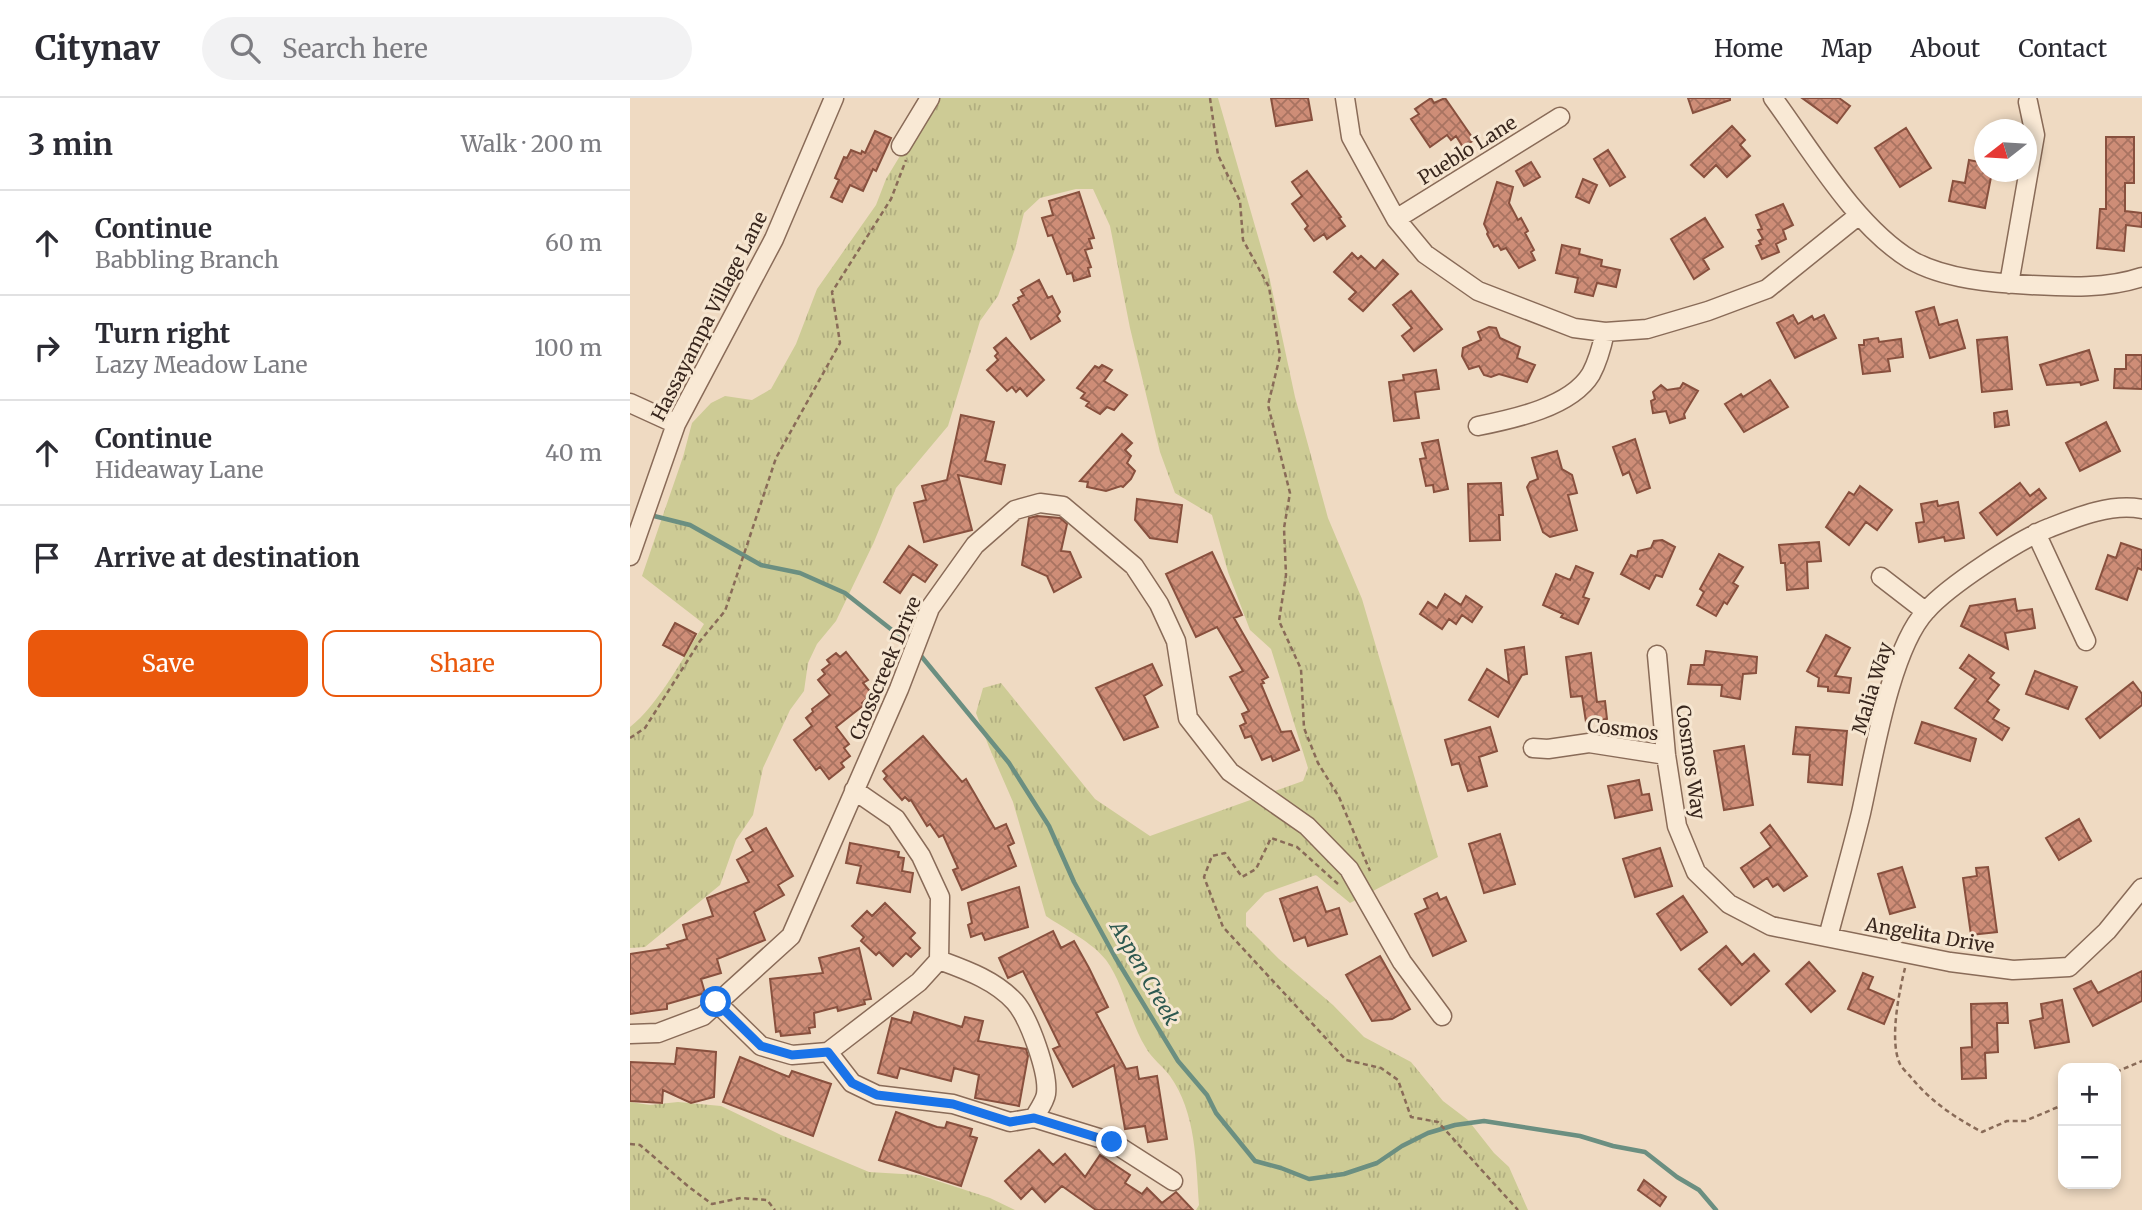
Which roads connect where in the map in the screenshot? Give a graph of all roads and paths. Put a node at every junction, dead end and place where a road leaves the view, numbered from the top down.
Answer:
1 (834, 98) edge
2 (930, 98) edge
3 (1210, 98) edge
4 (1345, 98) edge
5 (1773, 98) edge
6 (2028, 102) dead end
7 (1560, 117) dead end
8 (901, 146) dead end
9 (891, 199) dead end
10 (1859, 215) junction
11 (1396, 219) junction
12 (2142, 277) edge
13 (2009, 284) junction
14 (1605, 332) junction
15 (630, 403) edge
16 (676, 424) junction
17 (1478, 426) dead end
18 (2142, 509) edge
19 (2036, 533) junction
20 (630, 556) edge
21 (1881, 578) dead end
22 (1925, 611) junction
23 (2086, 641) dead end
24 (1657, 655) dead end
25 (630, 738) edge
26 (1533, 748) dead end
27 (1666, 755) junction
28 (855, 790) junction
29 (1696, 872) joint
30 (1358, 884) junction
31 (2142, 888) edge
32 (1828, 937) junction
33 (1908, 954) junction
34 (939, 960) junction
35 (716, 1002) junction
36 (1442, 1016) dead end
37 (630, 1034) edge
38 (828, 1052) junction
39 (2142, 1061) edge
40 (2121, 1070) edge
41 (2058, 1107) edge
42 (1034, 1118) junction
43 (630, 1144) edge
44 (1173, 1181) dead end
45 (775, 1210) edge
46 (1518, 1210) edge

1 - 16 street, Hassayampa Village Lane
2 - 8 street
3 - 30 path
4 - 11 street
5 - 10 street
6 - 13 street
7 - 11 street, Pueblo Lane
9 - 25 path
10 - 13 street
10 - 14 street
11 - 14 street
12 - 13 street
14 - 17 street
15 - 16 street
16 - 20 street, Hassayampa Village Lane
18 - 19 street, Malia Way
19 - 22 street, Malia Way
19 - 23 street
21 - 22 street
22 - 32 street, Malia Way
24 - 27 street, Cosmos Way
26 - 27 street, Cosmos
27 - 29 street, Cosmos Way
28 - 30 street, Crosscreek Drive
28 - 34 street
28 - 35 street, Crosscreek Drive
29 - 32 street, Angelita Drive
30 - 36 street, Crosscreek Drive
30 - 46 path
31 - 33 street, Angelita Drive
32 - 33 street, Angelita Drive
33 - 41 path
34 - 38 street
34 - 42 street
35 - 37 street, Crosscreek Drive
35 - 38 street
38 - 42 street
39 - 40 path
42 - 44 street
43 - 45 path

